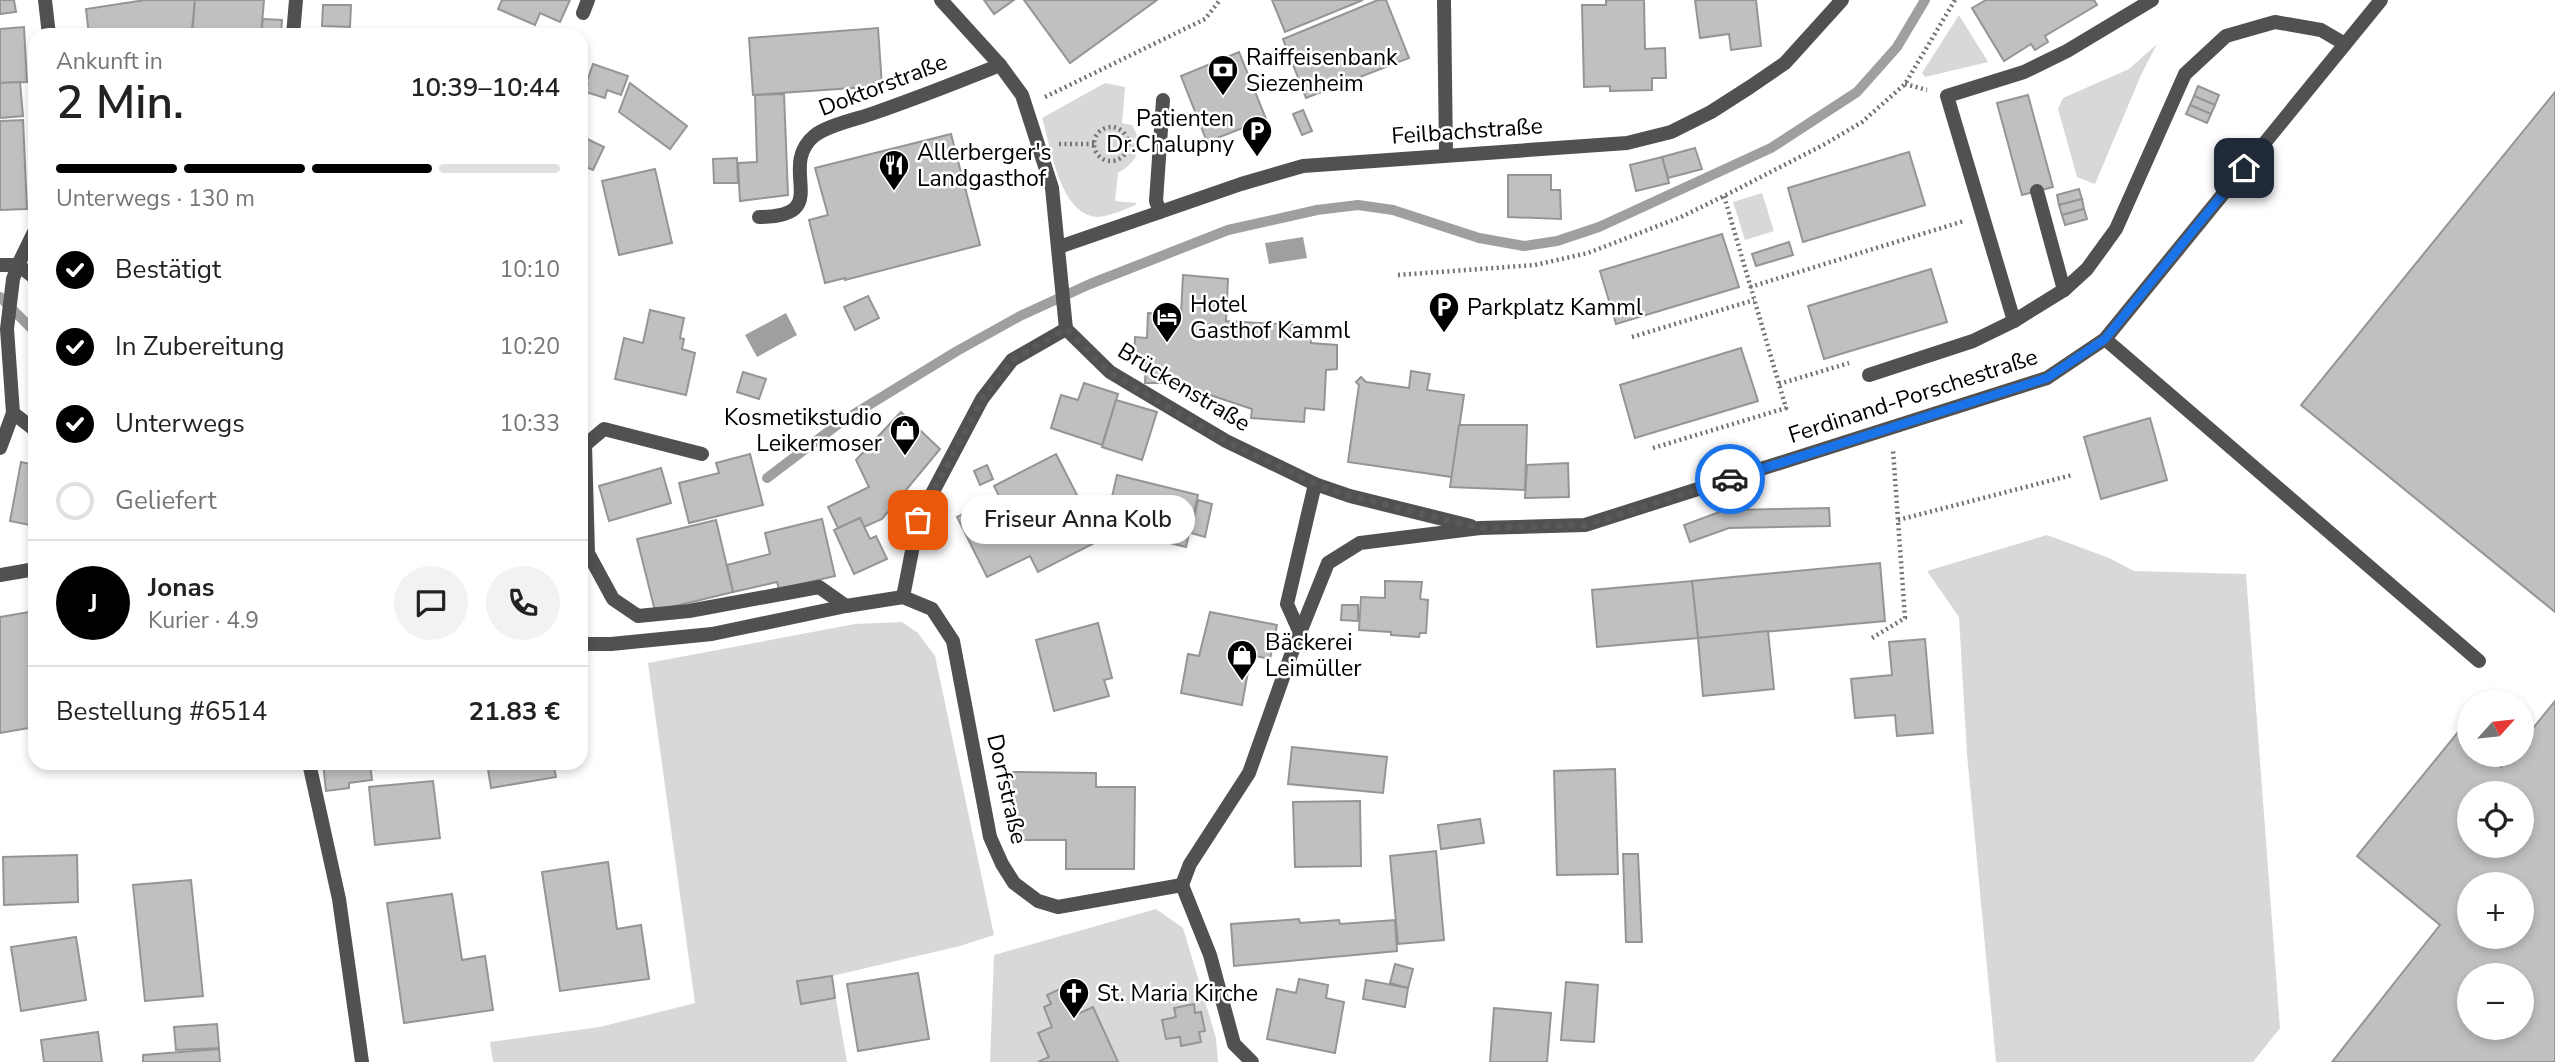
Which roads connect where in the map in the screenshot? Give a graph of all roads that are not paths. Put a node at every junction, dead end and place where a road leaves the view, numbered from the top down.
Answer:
1 (45, 0) edge
2 (296, 0) edge
3 (941, 0) edge
4 (1444, 0) edge
5 (1842, 0) edge
6 (2152, 0) edge
7 (2381, 0) edge
8 (48, 28) edge
9 (294, 28) edge
10 (2345, 44) junction
11 (1000, 65) junction
12 (1163, 100) dead end
13 (1446, 154) junction
14 (2037, 191) dead end
15 (1160, 212) junction
16 (759, 217) dead end
17 (28, 245) edge
18 (1059, 247) junction
19 (0, 265) edge
20 (15, 272) junction
21 (28, 276) edge
22 (2064, 290) junction
23 (2014, 321) junction
24 (1066, 329) junction
25 (2105, 339) junction
26 (1869, 374) dead end
27 (13, 413) junction
28 (28, 425) edge
29 (588, 442) edge
30 (0, 448) edge
31 (702, 454) dead end
32 (1315, 484) junction
33 (1480, 528) junction
34 (588, 553) edge
35 (28, 570) edge
36 (0, 575) edge
37 (903, 597) junction
38 (846, 606) junction
39 (1300, 633) junction
40 (588, 644) edge
41 (2479, 661) dead end
42 (311, 770) edge
43 (1182, 885) junction
44 (362, 1062) edge
45 (1252, 1062) edge

1 - 8 street
2 - 9 street
3 - 11 street, Doktorstraße
4 - 13 street
5 - 13 street, Feilbachstraße
6 - 23 street, Ferdinand-Porschestraße
7 - 10 street, Ferdinand-Porschestraße
10 - 22 street, Ferdinand-Porschestraße
10 - 25 street, Ferdinand-Porschestraße
11 - 16 street, Doktorstraße
11 - 18 street, Doktorstraße
12 - 15 street
13 - 15 street, Feilbachstraße
14 - 22 street
15 - 18 street, Feilbachstraße
17 - 20 street
18 - 24 street, Doktorstraße
19 - 20 street
20 - 21 street
20 - 27 street
22 - 23 street, Ferdinand-Porschestraße
23 - 26 street
24 - 32 street, Brückenstraße
24 - 37 street
25 - 33 street, Ferdinand-Porschestraße
25 - 41 street
27 - 28 street
27 - 30 street
29 - 31 street
32 - 33 street, Brückenstraße
32 - 39 street
33 - 39 street
34 - 38 street
35 - 36 street
37 - 38 street
37 - 43 street, Dorfstraße
38 - 40 street
39 - 43 street
42 - 44 street
43 - 45 street

